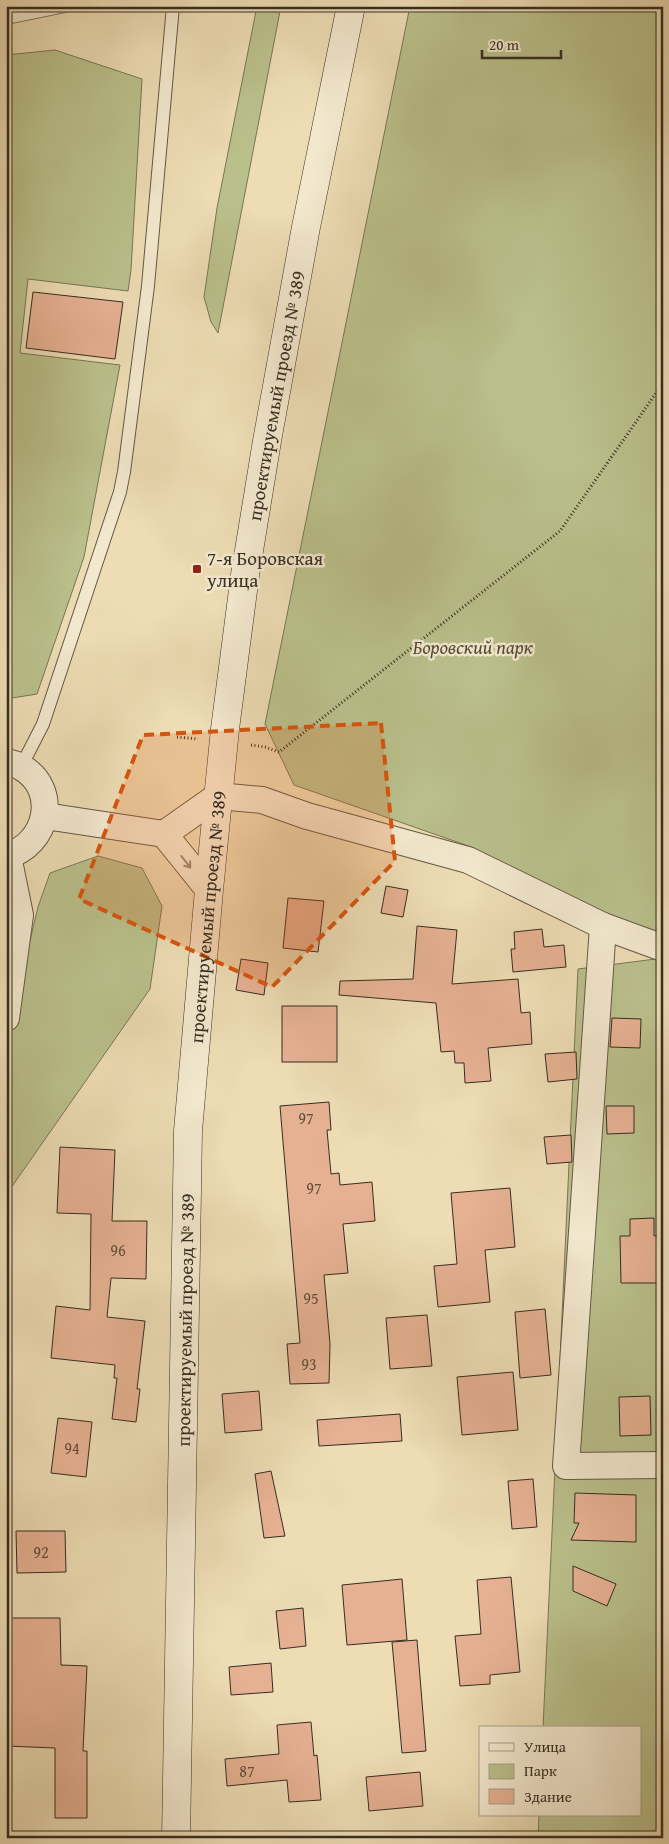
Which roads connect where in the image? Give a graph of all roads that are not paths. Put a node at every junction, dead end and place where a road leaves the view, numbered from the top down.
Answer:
1 (65, 6) edge
2 (173, 6) edge
3 (351, 6) edge
4 (6, 18) edge
5 (14, 764) edge
6 (218, 796) junction
7 (45, 816) junction
8 (164, 834) junction
9 (7, 856) edge
10 (208, 890) junction
11 (603, 926) junction
12 (663, 948) edge
13 (6, 1018) edge
14 (663, 1465) edge
15 (176, 1838) edge

1 - 4 lane
2 - 5 lane
3 - 6 main road, проектируемый проезд № 389
5 - 7 street
6 - 8 street
6 - 10 main road, проектируемый проезд № 389
6 - 11 street
7 - 8 street
7 - 9 street
8 -> 10 street
9 - 13 street
10 - 15 main road, проектируемый проезд № 389
11 - 12 street
11 - 14 street

